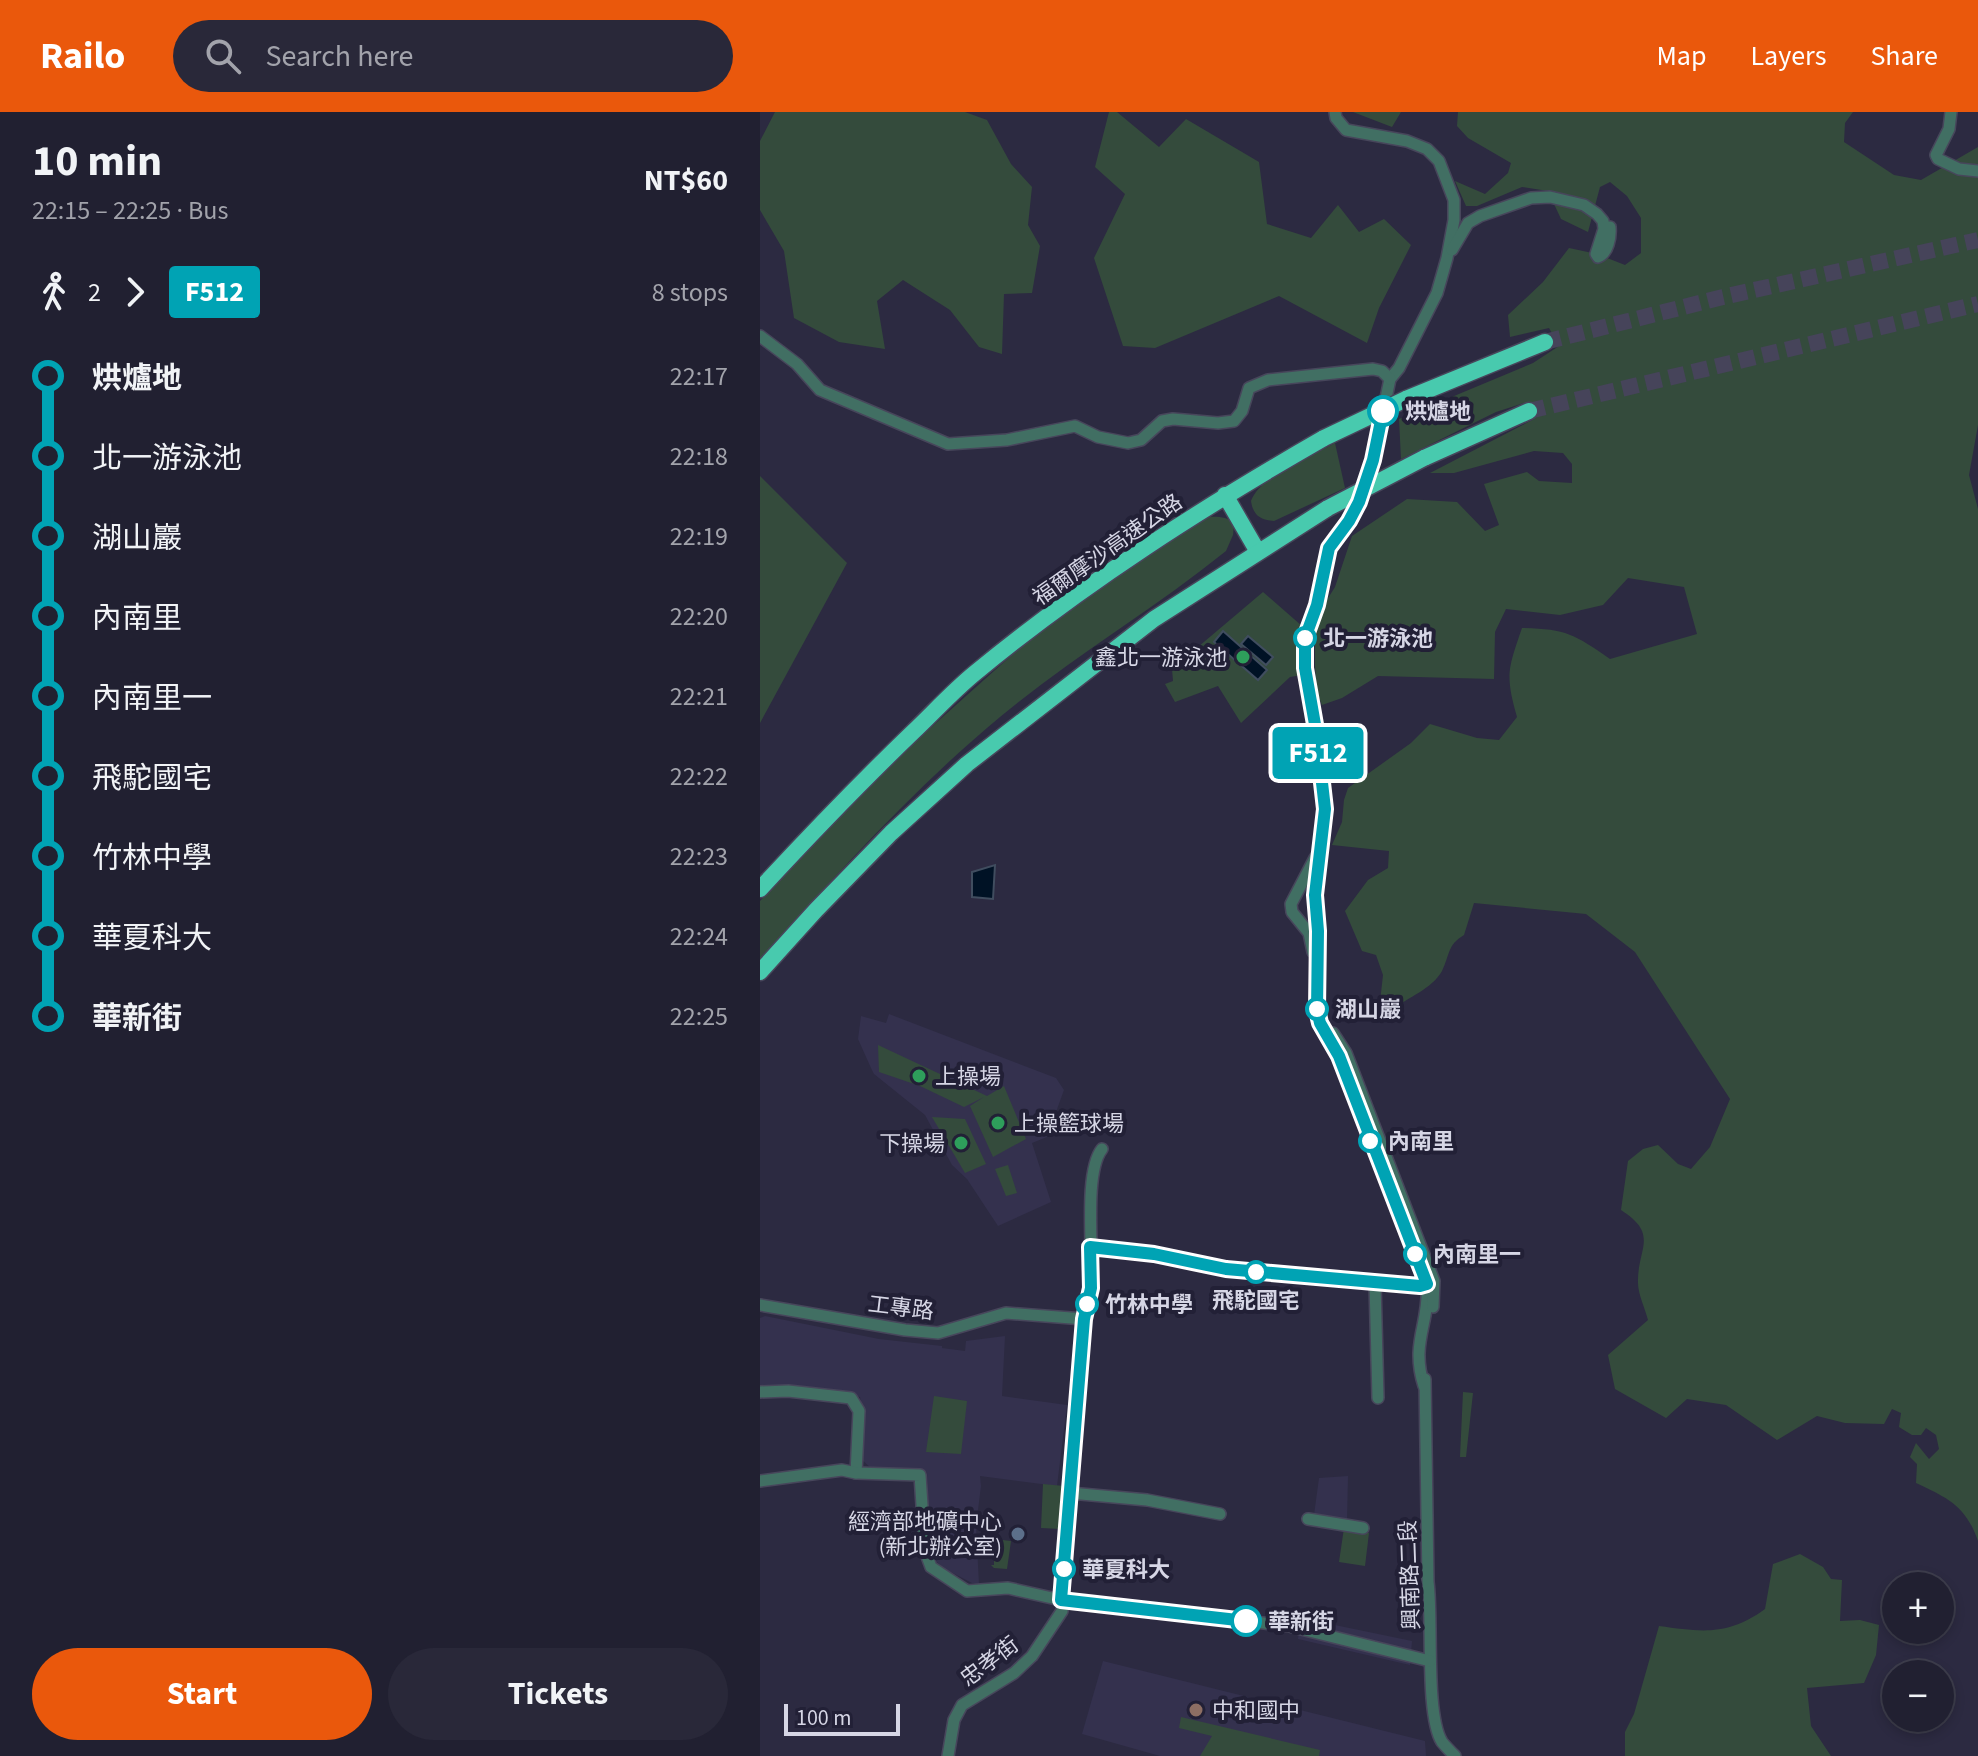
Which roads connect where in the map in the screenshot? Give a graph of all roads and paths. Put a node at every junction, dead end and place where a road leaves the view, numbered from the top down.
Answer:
1 (1335, 112) edge
2 (1951, 112) edge
3 (1978, 171) edge
4 (1610, 227) dead end
5 (1447, 258) junction
6 (760, 336) edge
7 (1545, 342) tunnel mouth
8 (1390, 379) junction
9 (1529, 411) tunnel mouth
10 (1225, 495) junction
11 (1258, 552) junction
12 (1324, 831) junction
13 (760, 889) edge
14 (760, 972) edge
15 (1318, 976) junction
16 (1102, 1149) dead end
17 (1375, 1284) dead end
18 (760, 1305) edge
19 (1084, 1319) junction
20 (760, 1392) edge
21 (1378, 1398) dead end
22 (856, 1473) junction
23 (760, 1481) edge
24 (1070, 1493) junction
25 (1220, 1514) dead end
26 (1308, 1519) dead end
27 (1363, 1528) dead end
28 (1061, 1600) junction
29 (1430, 1661) junction
30 (948, 1756) edge
31 (1455, 1756) edge

1 - 5 street
2 - 3 street
4 - 5 street
5 - 8 street
6 - 8 street
7 - 10 highway, 福爾摩沙高速公路, bridge
8 - 12 street, 興南路二段
9 - 11 highway, bridge
10 - 11 highway
10 - 13 highway, 福爾摩沙高速公路
11 - 14 highway
12 - 15 street, 興南路二段
12 - 15 street, 興南路二段
15 - 29 street, 興南路二段
16 - 19 street
17 - 21 street
18 - 19 street, 工專路
19 - 24 street
20 - 22 street
22 - 23 street
22 - 28 street
24 - 25 street
24 - 28 street
26 - 27 street
28 - 29 street
28 - 30 street, 忠孝街
29 - 31 street, 興南路二段

